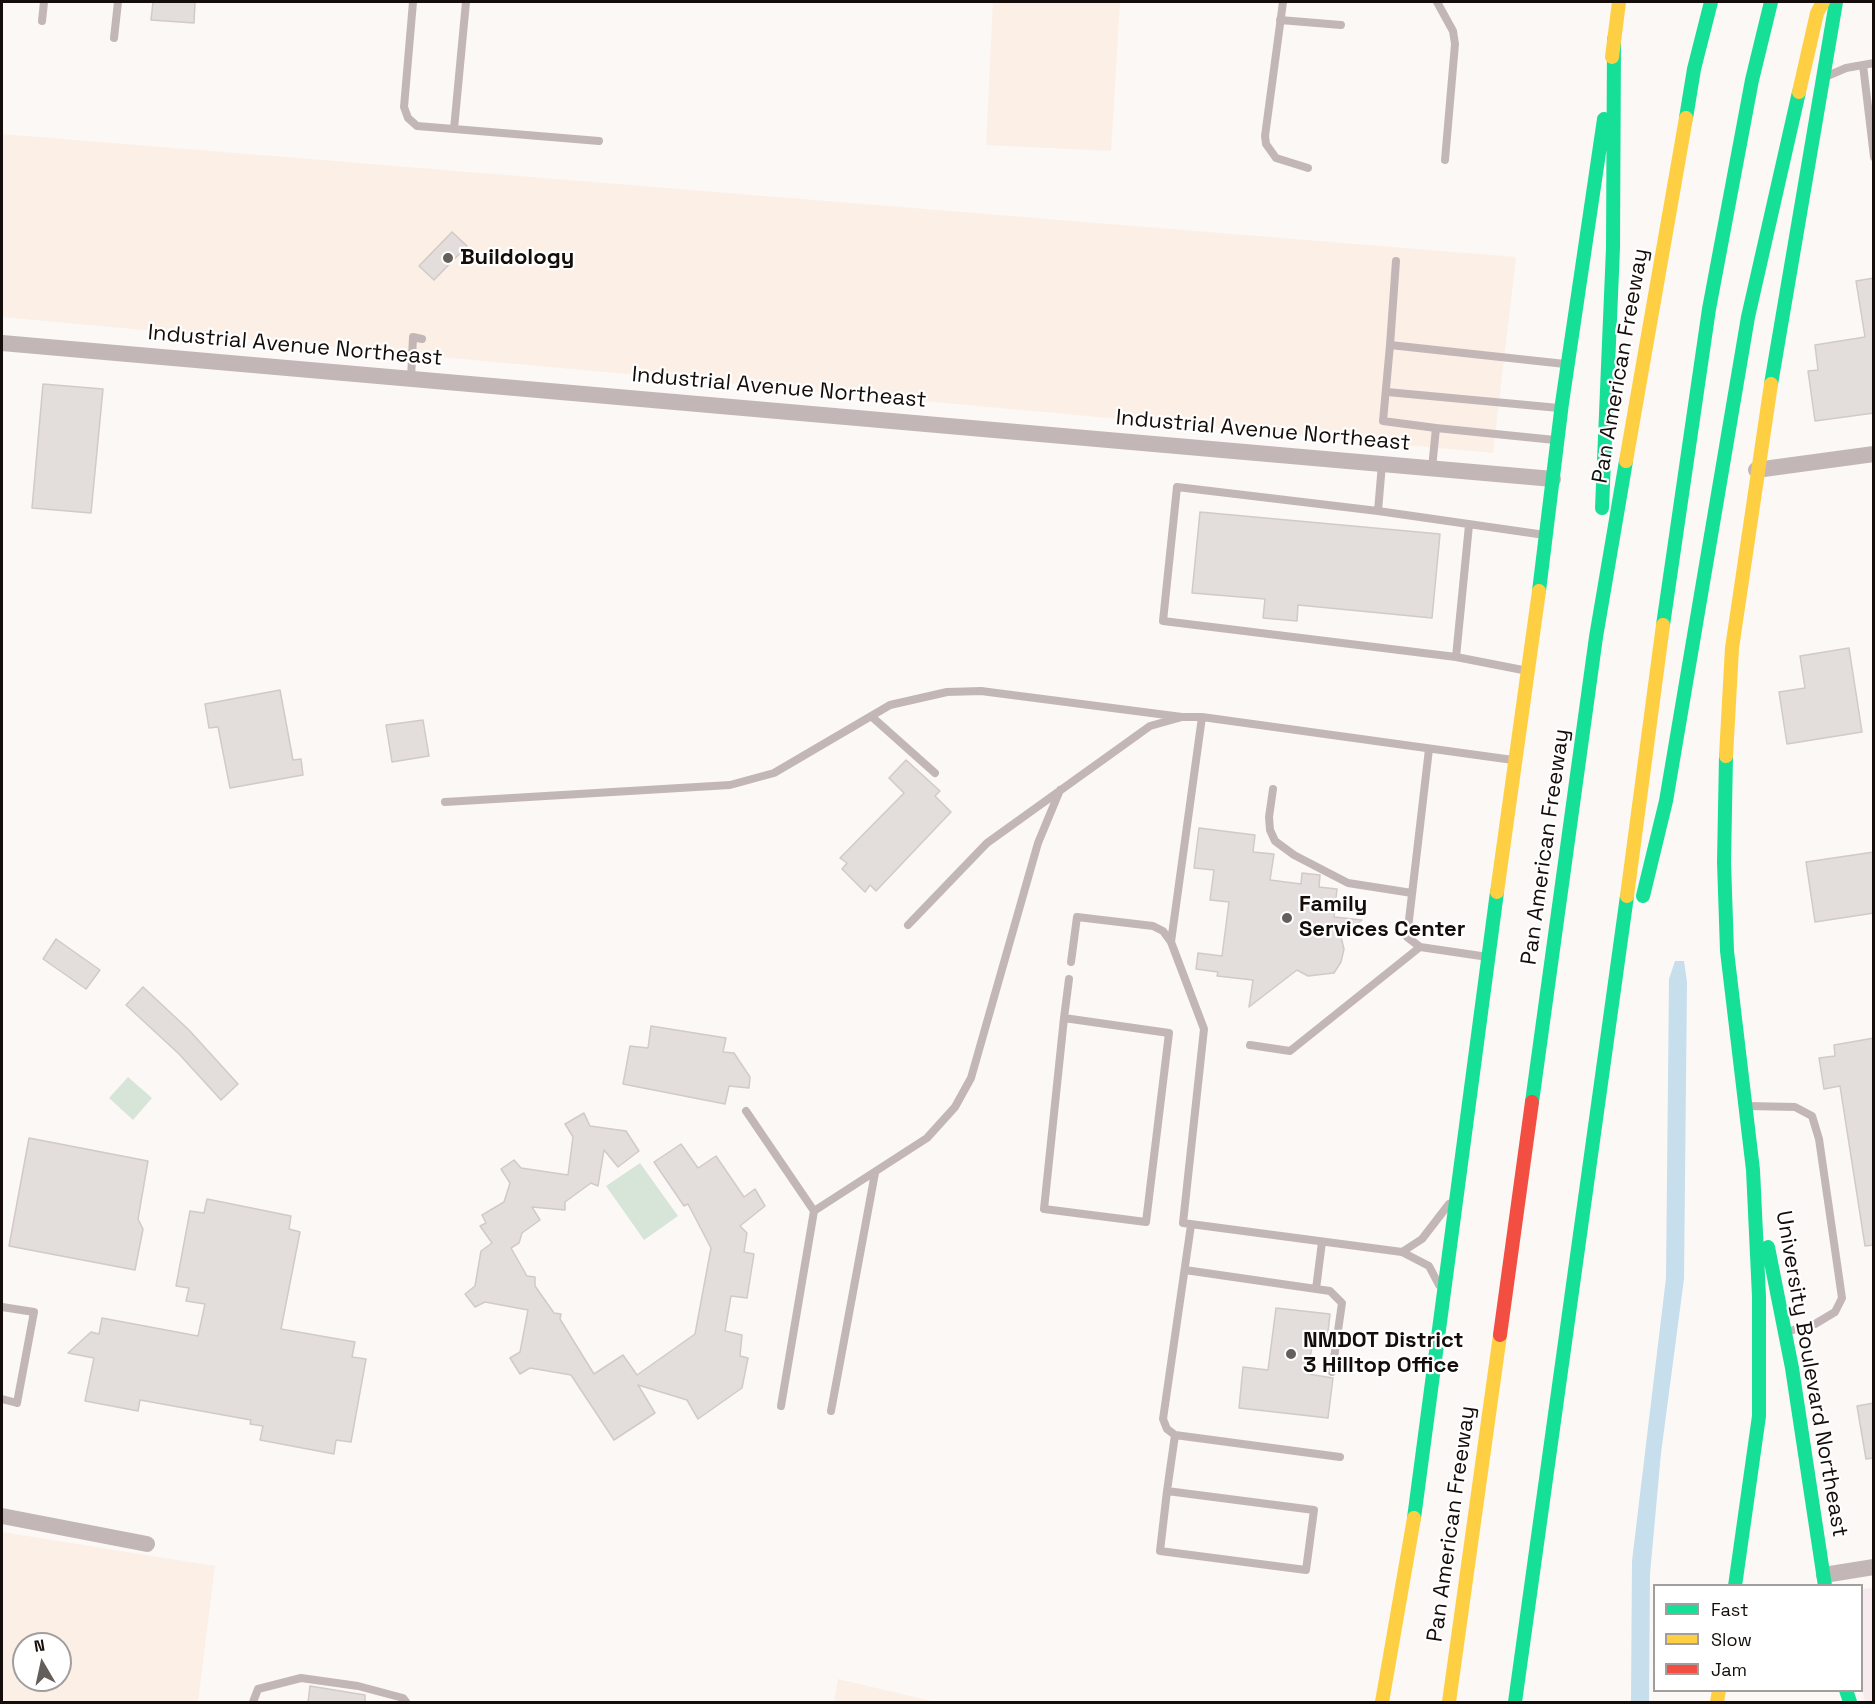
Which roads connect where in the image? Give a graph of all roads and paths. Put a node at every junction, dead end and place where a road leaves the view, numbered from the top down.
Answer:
1 (44, 2) edge
2 (118, 2) edge
3 (412, 2) edge
4 (466, 2) edge
5 (1282, 2) edge
6 (1437, 2) edge
7 (1620, 2) edge
8 (1711, 2) edge
9 (1771, 2) edge
10 (1823, 2) edge
11 (1836, 2) edge
12 (1280, 20) junction
13 (42, 21) dead end
14 (1341, 25) dead end
15 (114, 38) dead end
16 (1614, 39) junction
17 (1874, 63) edge
18 (1863, 65) junction
19 (1822, 79) junction
20 (454, 129) junction
21 (599, 141) dead end
22 (1874, 157) edge
23 (1445, 160) dead end
24 (1308, 168) dead end
25 (1396, 261) dead end
26 (423, 339) dead end
27 (2, 343) edge
28 (1390, 345) junction
29 (1569, 364) junction
30 (411, 379) junction
31 (1387, 392) junction
32 (1563, 409) junction
33 (1436, 428) junction
34 (1558, 440) junction
35 (1874, 454) edge
36 (1382, 464) junction
37 (1432, 468) junction
38 (1756, 470) junction
39 (1553, 479) junction
40 (1378, 511) junction
41 (1469, 525) junction
42 (1547, 536) junction
43 (1596, 637) junction
44 (1456, 657) junction
45 (1529, 671) junction
46 (871, 716) junction
47 (1182, 717) junction
48 (1202, 717) junction
49 (1429, 749) junction
50 (1517, 761) junction
51 (935, 773) dead end
52 (1273, 789) dead end
53 (1060, 790) junction
54 (445, 802) dead end
55 (1412, 893) junction
56 (908, 925) dead end
57 (1171, 942) junction
58 (1420, 947) junction
59 (1488, 957) junction
60 (1071, 962) dead end
61 (1069, 979) dead end
62 (1064, 1018) junction
63 (1608, 1044) junction
64 (1250, 1046) dead end
65 (1744, 1106) junction
66 (746, 1111) dead end
67 (1753, 1170) junction
68 (875, 1173) junction
69 (1459, 1190) junction
70 (814, 1211) junction
71 (1191, 1225) junction
72 (1322, 1242) junction
73 (1402, 1252) junction
74 (1185, 1270) junction
75 (1316, 1289) junction
76 (1444, 1296) junction
77 (2, 1306) edge
78 (1785, 1332) junction
79 (1332, 1372) dead end
80 (2, 1399) edge
81 (781, 1406) dead end
82 (831, 1411) dead end
83 (1175, 1435) junction
84 (1340, 1457) dead end
85 (1167, 1491) junction
86 (2, 1516) edge
87 (147, 1544) dead end
88 (1874, 1567) edge
89 (1824, 1580) edge
90 (1735, 1584) edge
91 (253, 1702) edge
92 (406, 1702) edge
93 (1382, 1702) edge
94 (1449, 1702) edge
95 (1515, 1702) edge

1 - 13 lane
2 - 15 lane
3 - 20 lane
4 - 20 lane
5 - 12 lane
6 - 23 lane
7 - 16 main road
8 - 43 main road, Pan American Freeway
9 - 63 main road
10 - 63 main road
11 - 19 main road
12 - 14 lane
12 - 24 lane
16 - 29 main road
16 - 43 main road
17 - 18 lane
18 - 19 lane
18 - 22 lane
19 - 38 main road
20 - 21 lane
25 - 28 lane
26 - 30 lane
27 - 30 street, Industrial Avenue Northeast
28 - 29 lane
28 - 31 lane
29 - 32 main road
30 - 36 street, Industrial Avenue Northeast
31 - 32 lane
31 - 33 lane
32 - 34 main road
33 - 34 lane
33 - 37 lane
34 - 39 main road
35 - 38 street
36 - 37 street, Industrial Avenue Northeast
36 - 40 lane
37 - 39 street, Industrial Avenue Northeast
38 - 65 main road
39 - 42 main road
40 - 41 lane
40 - 44 lane
41 - 42 lane
41 - 44 lane
42 - 45 main road
43 - 94 main road, Pan American Freeway
44 - 45 lane
45 - 50 main road
46 - 47 lane
46 - 51 lane
46 - 54 lane
47 - 48 lane
47 - 53 lane
48 - 49 lane
48 - 57 lane
49 - 50 lane
49 - 55 lane
50 - 59 main road
52 - 55 lane
53 - 56 lane
53 - 68 lane
55 - 58 lane
57 - 60 lane
57 - 71 lane
58 - 59 lane
58 - 64 lane
59 - 69 main road
61 - 62 lane
62 - 62 lane
63 - 95 main road
65 - 67 main road
65 - 78 lane
66 - 70 lane
67 - 78 main road, University Boulevard Northeast
67 - 90 main road
68 - 70 lane
68 - 82 lane
69 - 73 lane
69 - 76 main road
70 - 81 lane
71 - 72 lane
71 - 74 lane
72 - 73 lane
72 - 75 lane
73 - 76 lane
74 - 75 lane
74 - 83 lane
75 - 79 lane
76 - 93 main road
77 - 80 lane
78 - 89 main road, University Boulevard Northeast
83 - 84 lane
83 - 85 lane
85 - 85 lane
86 - 87 street
88 - 89 street
91 - 92 lane

